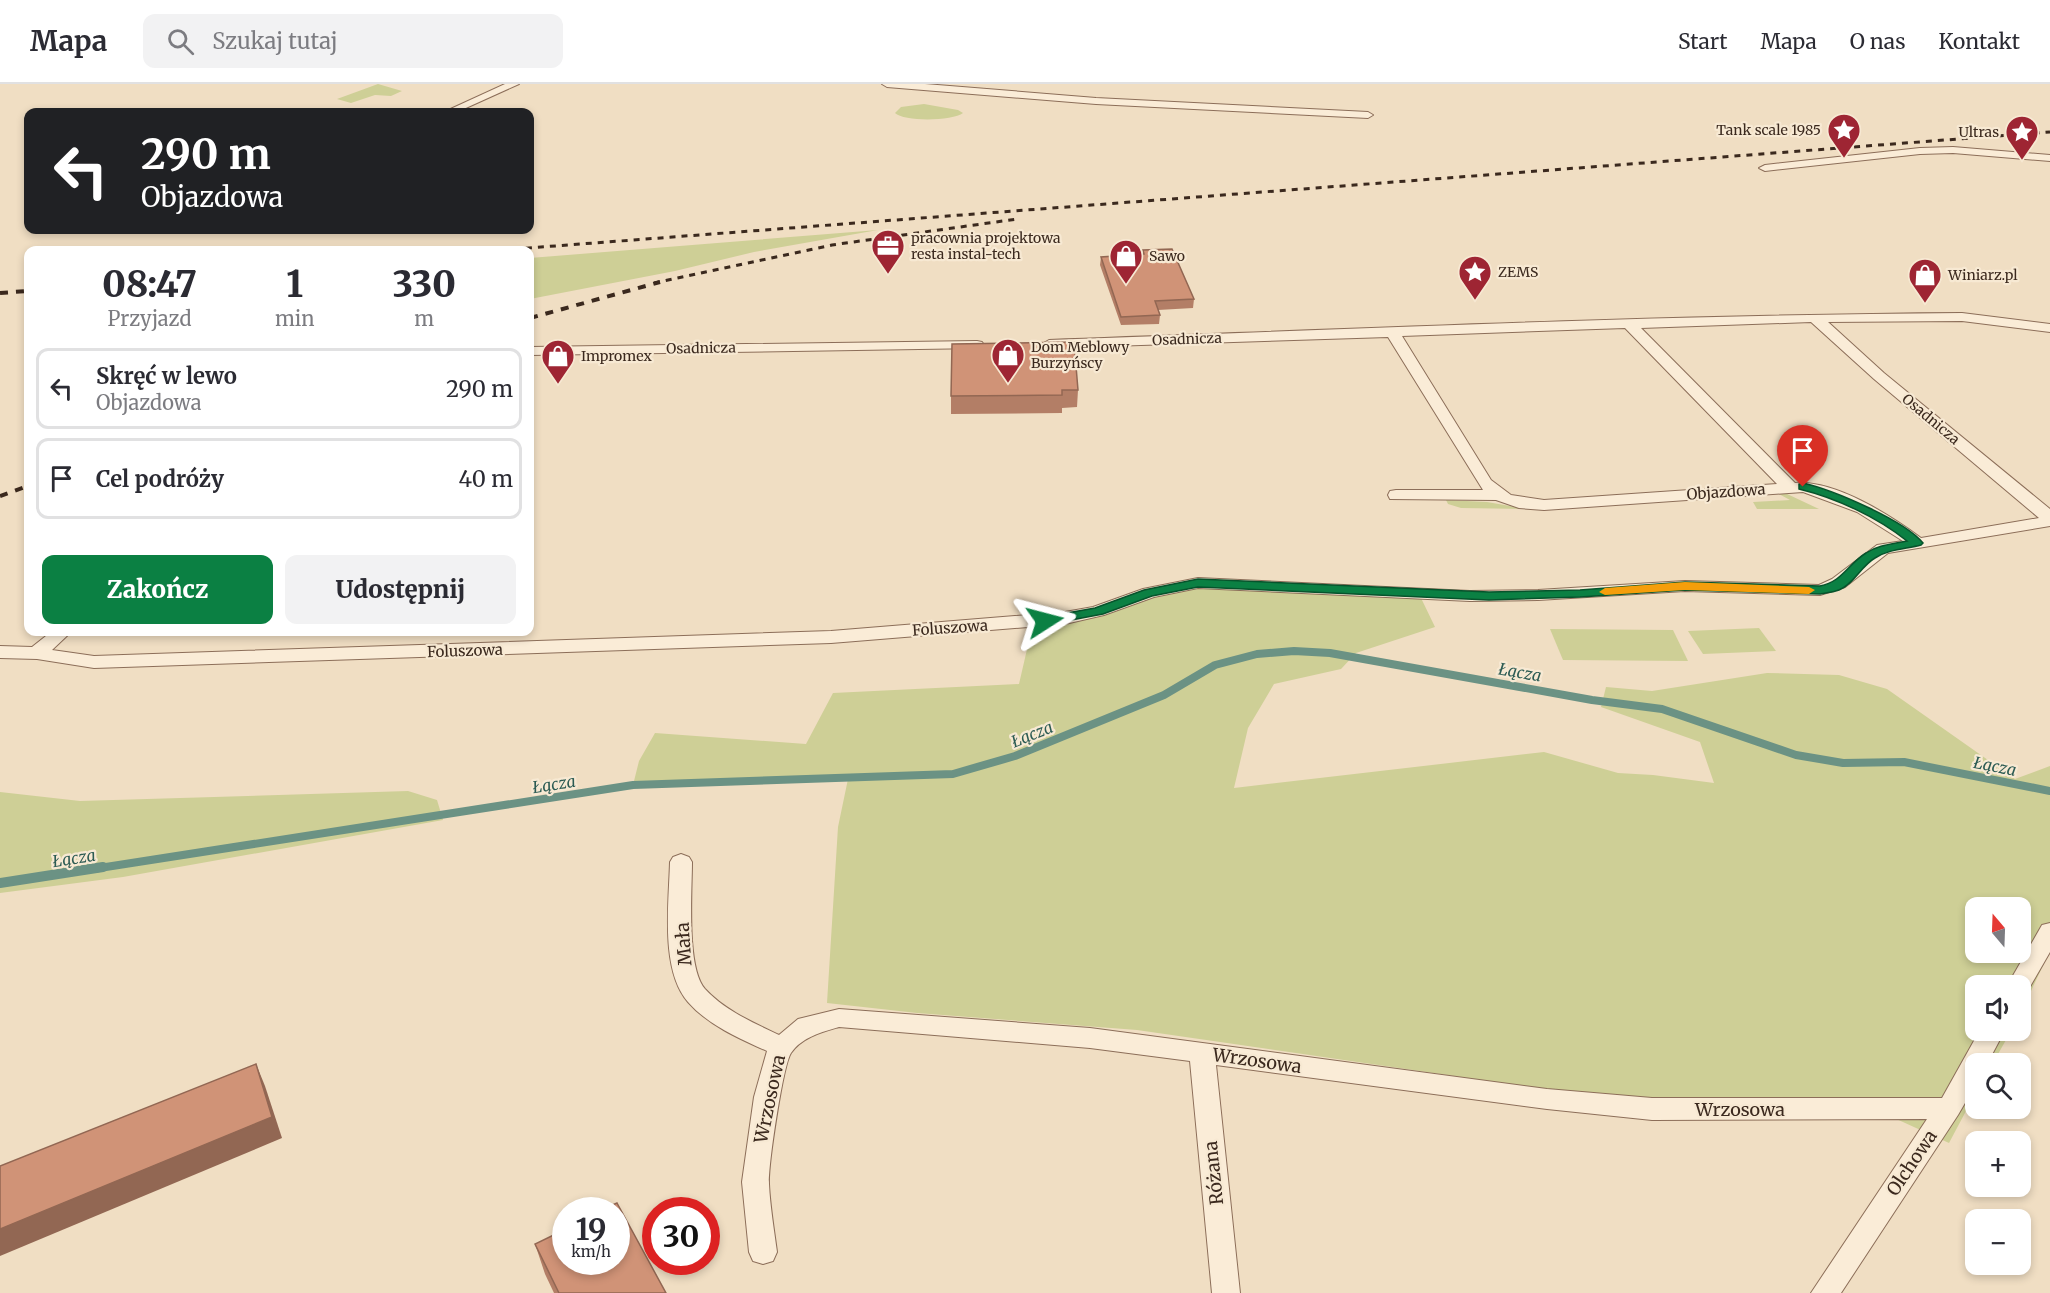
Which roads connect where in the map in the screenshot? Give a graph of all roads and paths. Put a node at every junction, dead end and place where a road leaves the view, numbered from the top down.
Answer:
1 (514, 84) edge
2 (887, 84) edge
3 (458, 108) edge
4 (1368, 115) dead end
5 (2050, 158) edge
6 (1765, 168) dead end
7 (1815, 318) junction
8 (1628, 322) junction
9 (2050, 328) edge
10 (1392, 331) junction
11 (1039, 344) edge
12 (992, 345) edge
13 (534, 351) edge
14 (1790, 487) junction
15 (1396, 495) dead end
16 (1497, 495) junction
17 (2050, 519) edge
18 (1917, 543) junction
19 (57, 636) edge
20 (0, 652) edge
21 (37, 653) junction
22 (681, 862) dead end
23 (2050, 931) edge
24 (2025, 975) edge
25 (1987, 1041) edge
26 (781, 1047) junction
27 (1202, 1053) junction
28 (1948, 1108) junction
29 (763, 1252) dead end
30 (1226, 1293) edge
31 (1825, 1293) edge

1 - 3 street
2 - 4 street
5 - 6 street
7 - 8 street, Osadnicza
7 - 9 street, Osadnicza
7 - 17 street, Osadnicza
8 - 10 street, Osadnicza
8 - 14 street
10 - 11 street, Osadnicza
10 - 16 street
12 - 13 street, Osadnicza
14 - 16 street, Objazdowa
14 - 18 street, Objazdowa
15 - 16 street, Objazdowa
17 - 18 street
18 - 21 street, Foluszowa
19 - 21 street
20 - 21 street, Foluszowa
22 - 26 street, Mała
23 - 24 street
25 - 28 street, Olchowa
26 - 27 street, Wrzosowa
26 - 29 street, Wrzosowa
27 - 28 street, Wrzosowa
27 - 30 street, Różana
28 - 31 street, Olchowa

